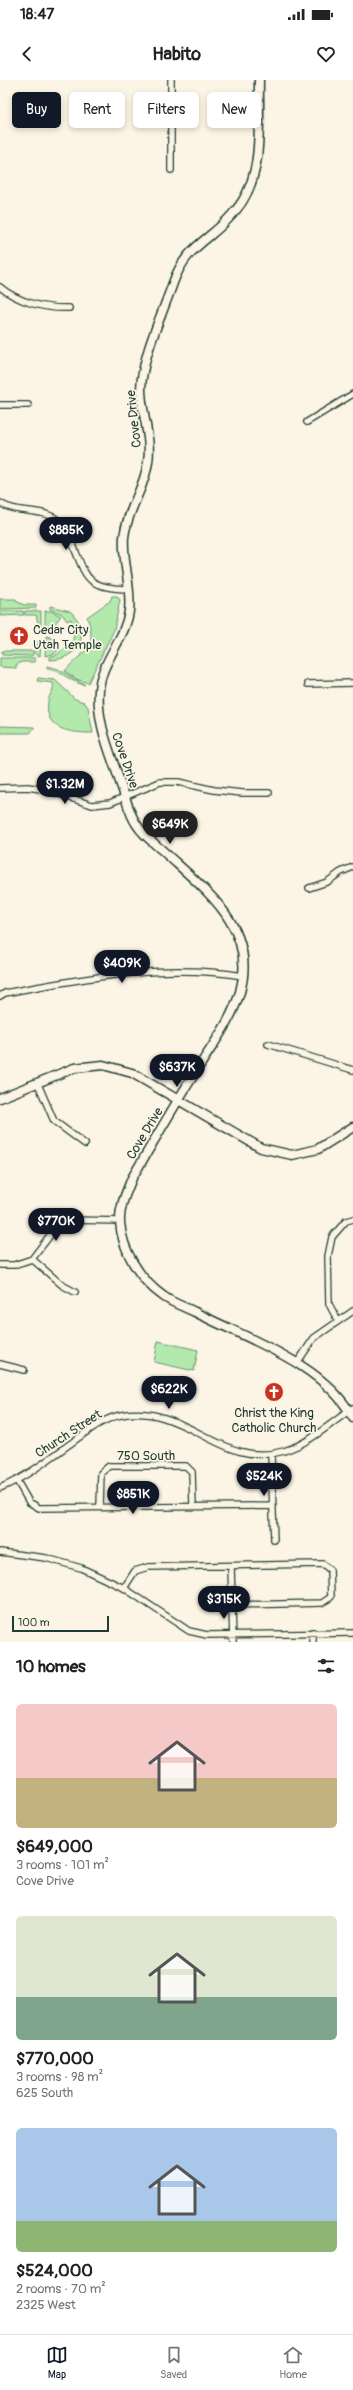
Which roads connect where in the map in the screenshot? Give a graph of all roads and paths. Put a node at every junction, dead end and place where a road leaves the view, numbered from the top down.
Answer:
1 (171, 80) edge
2 (259, 80) edge
3 (171, 170) dead end
4 (0, 287) edge
5 (69, 308) dead end
6 (353, 394) edge
7 (0, 404) edge
8 (28, 404) dead end
9 (307, 422) dead end
10 (0, 503) edge
11 (129, 589) junction
12 (353, 682) edge
13 (308, 684) dead end
14 (0, 788) edge
15 (269, 793) dead end
16 (126, 798) junction
17 (353, 867) edge
18 (309, 888) dead end
19 (243, 976) junction
20 (0, 996) edge
21 (268, 1044) dead end
22 (353, 1070) edge
23 (38, 1084) junction
24 (0, 1098) edge
25 (178, 1100) junction
26 (353, 1127) edge
27 (85, 1144) dead end
28 (353, 1218) edge
29 (120, 1221) junction
30 (32, 1259) junction
31 (0, 1265) edge
32 (75, 1292) dead end
33 (353, 1311) edge
34 (338, 1321) junction
35 (298, 1363) junction
36 (0, 1364) edge
37 (24, 1370) dead end
38 (352, 1412) edge
39 (271, 1454) junction
40 (17, 1481) junction
41 (0, 1488) edge
42 (193, 1506) junction
43 (273, 1506) junction
44 (100, 1507) junction
45 (274, 1540) dead end
46 (0, 1552) edge
47 (231, 1566) junction
48 (124, 1588) junction
49 (232, 1605) junction
50 (313, 1633) junction
51 (353, 1633) edge
52 (233, 1635) junction
53 (233, 1642) edge
54 (313, 1642) edge

1 - 3 street
2 - 11 main road, Cove Drive
4 - 5 street
6 - 9 street
7 - 8 street
10 - 11 street
11 - 16 main road, Cove Drive
12 - 13 street
14 - 16 street
15 - 16 street
16 - 19 main road, Cove Drive
17 - 18 street
19 - 20 street
19 - 25 main road, Cove Drive
21 - 22 street
23 - 24 main road
23 - 25 main road
23 - 27 street
25 - 26 main road
25 - 29 main road, Cove Drive
28 - 34 street
29 - 30 street
29 - 35 main road, Cove Drive
30 - 31 street
30 - 32 street
33 - 34 street
34 - 35 street
35 - 38 main road, Cove Drive
36 - 37 street
38 - 39 street, Church Street
39 - 40 street, Church Street
39 - 43 street
40 - 41 street, Church Street
40 - 44 street
42 - 43 street
42 - 44 street
42 - 44 street, 750 South
43 - 45 street
46 - 48 street
47 - 48 street
47 - 49 street
47 - 49 street
48 - 52 street
49 - 52 street
50 - 51 street
50 - 52 street
50 - 54 street
52 - 53 street

